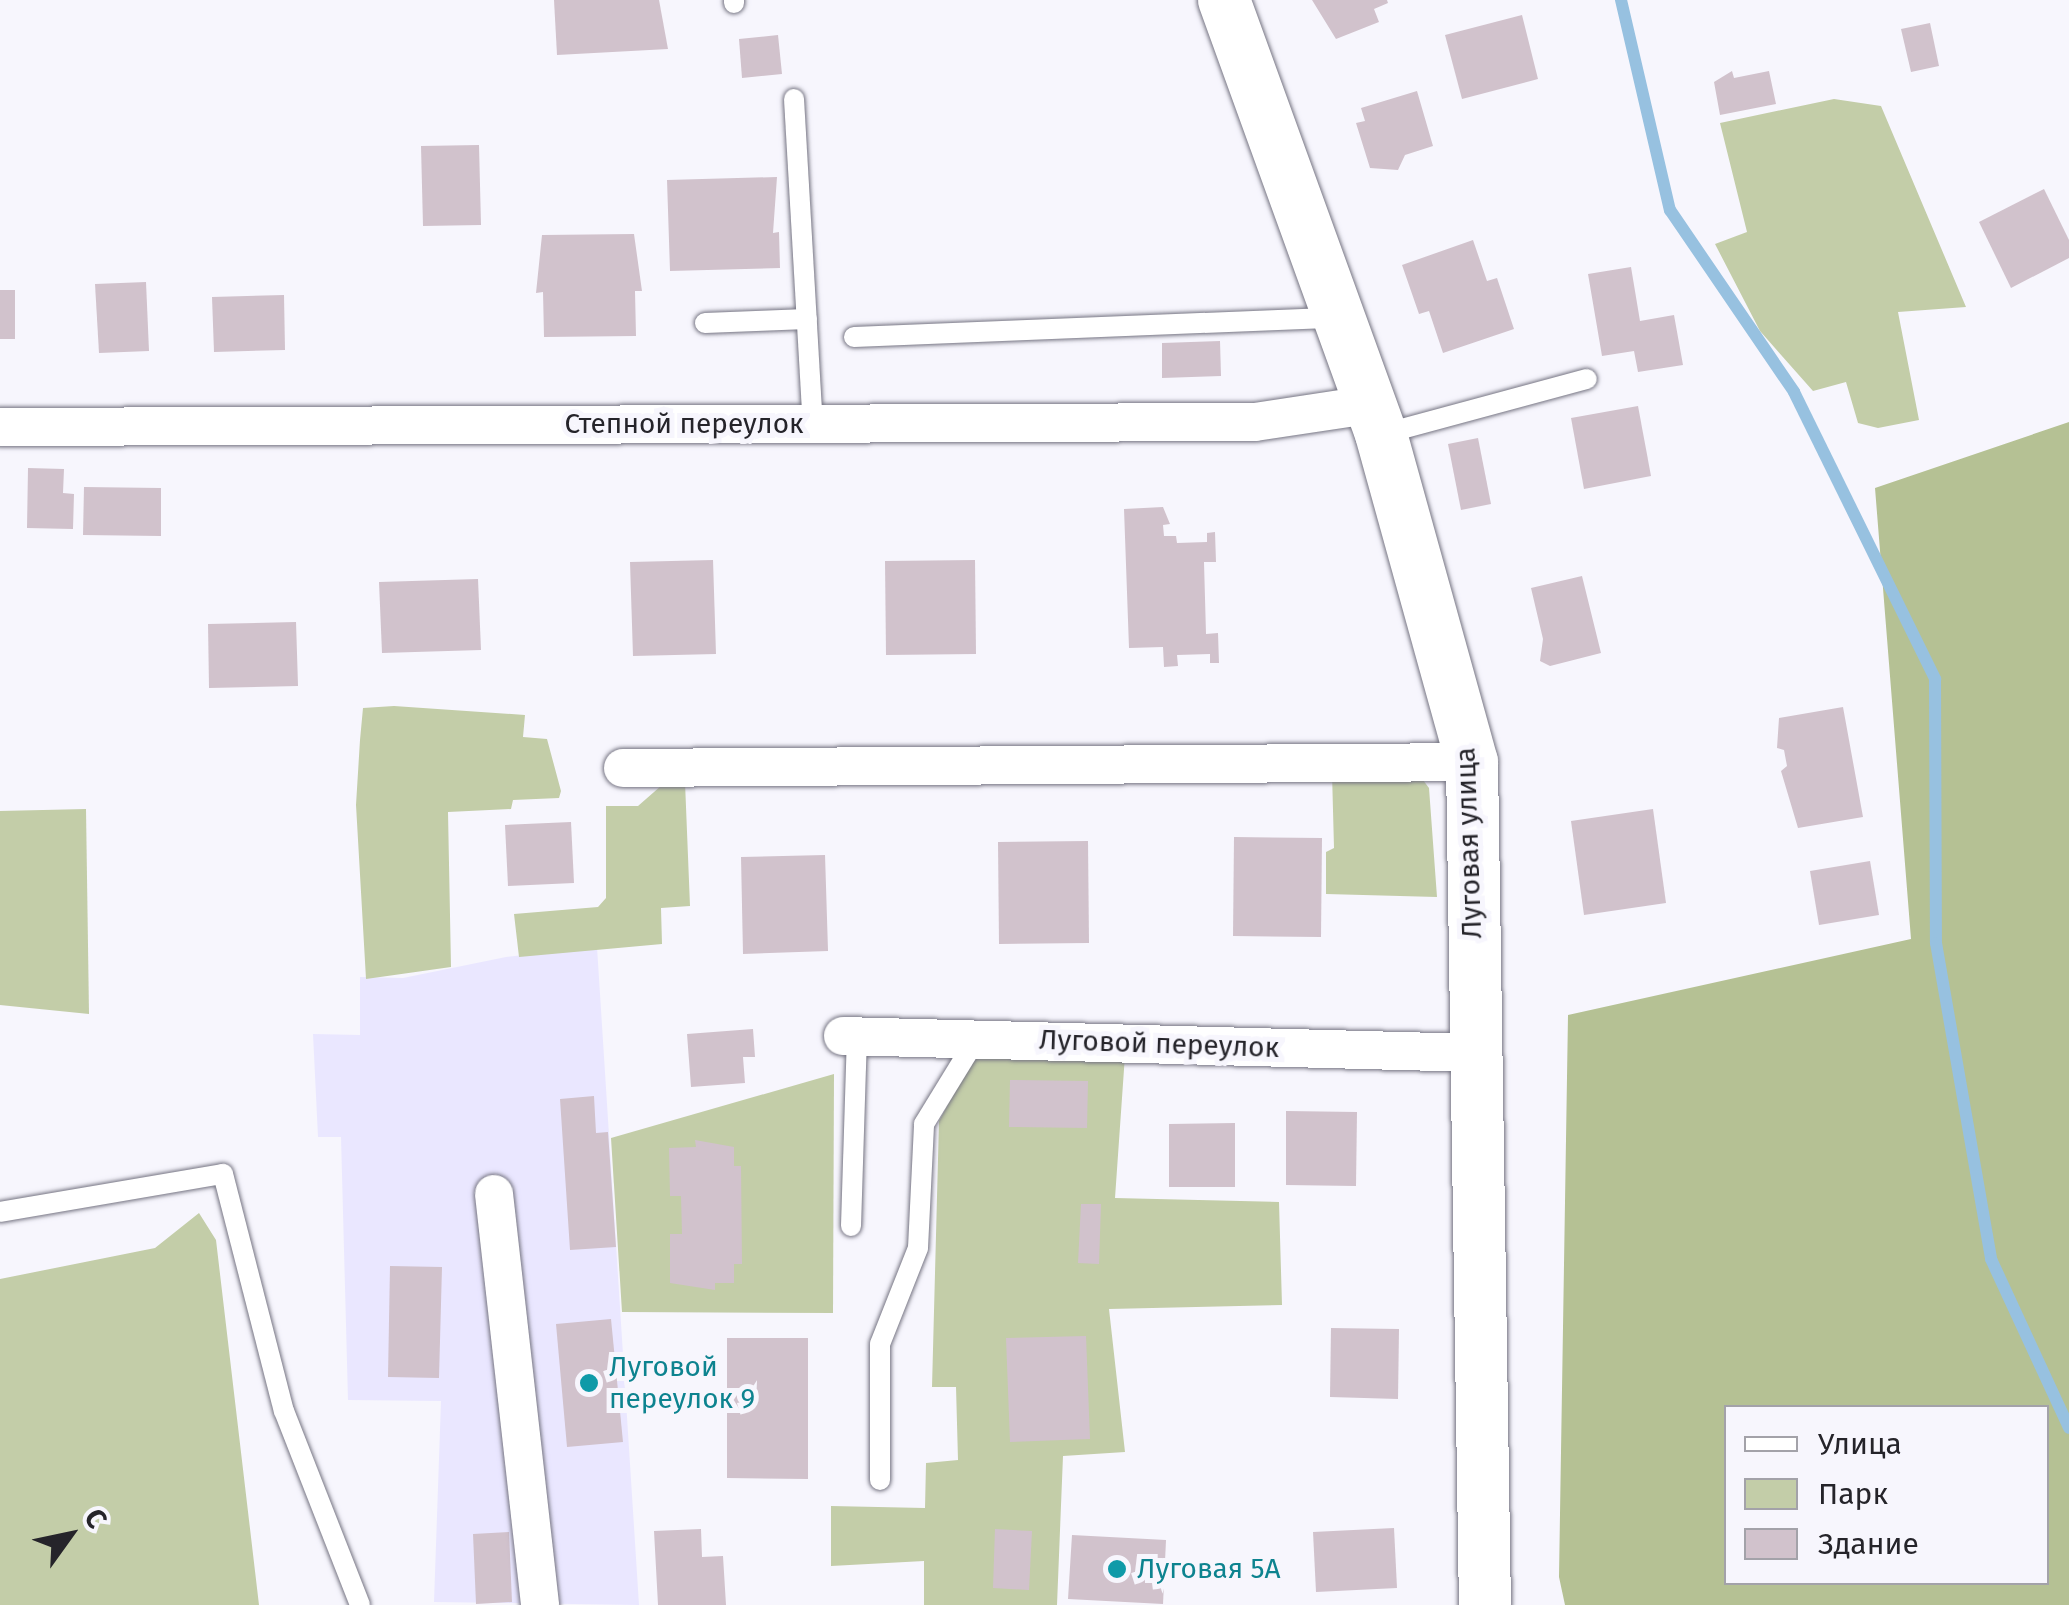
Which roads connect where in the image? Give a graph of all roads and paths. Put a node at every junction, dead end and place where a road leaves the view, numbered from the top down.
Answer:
1 (1224, 0) edge
2 (794, 99) dead end
3 (1334, 318) junction
4 (807, 319) junction
5 (706, 324) dead end
6 (854, 337) dead end
7 (1587, 379) dead end
8 (1374, 420) junction
9 (814, 425) junction
10 (0, 427) edge
11 (1472, 762) junction
12 (622, 768) dead end
13 (850, 1036) joint
14 (976, 1039) junction
15 (1474, 1053) junction
16 (494, 1194) dead end
17 (0, 1212) edge
18 (851, 1226) dead end
19 (880, 1480) dead end
20 (360, 1605) edge
21 (540, 1605) edge
22 (1485, 1605) edge

1 - 3 street, Луговая улица
2 - 4 lane
3 - 6 lane
3 - 8 street, Луговая улица
4 - 5 lane
4 - 9 lane
7 - 8 lane
8 - 9 street, Степной переулок
8 - 11 street, Луговая улица
9 - 10 street, Степной переулок
11 - 12 street
11 - 15 street, Луговая улица
13 - 14 street, Луговой переулок
13 - 18 lane
14 - 15 street, Луговой переулок
14 - 19 lane
15 - 22 street, Луговая улица
16 - 21 street
17 - 20 lane

